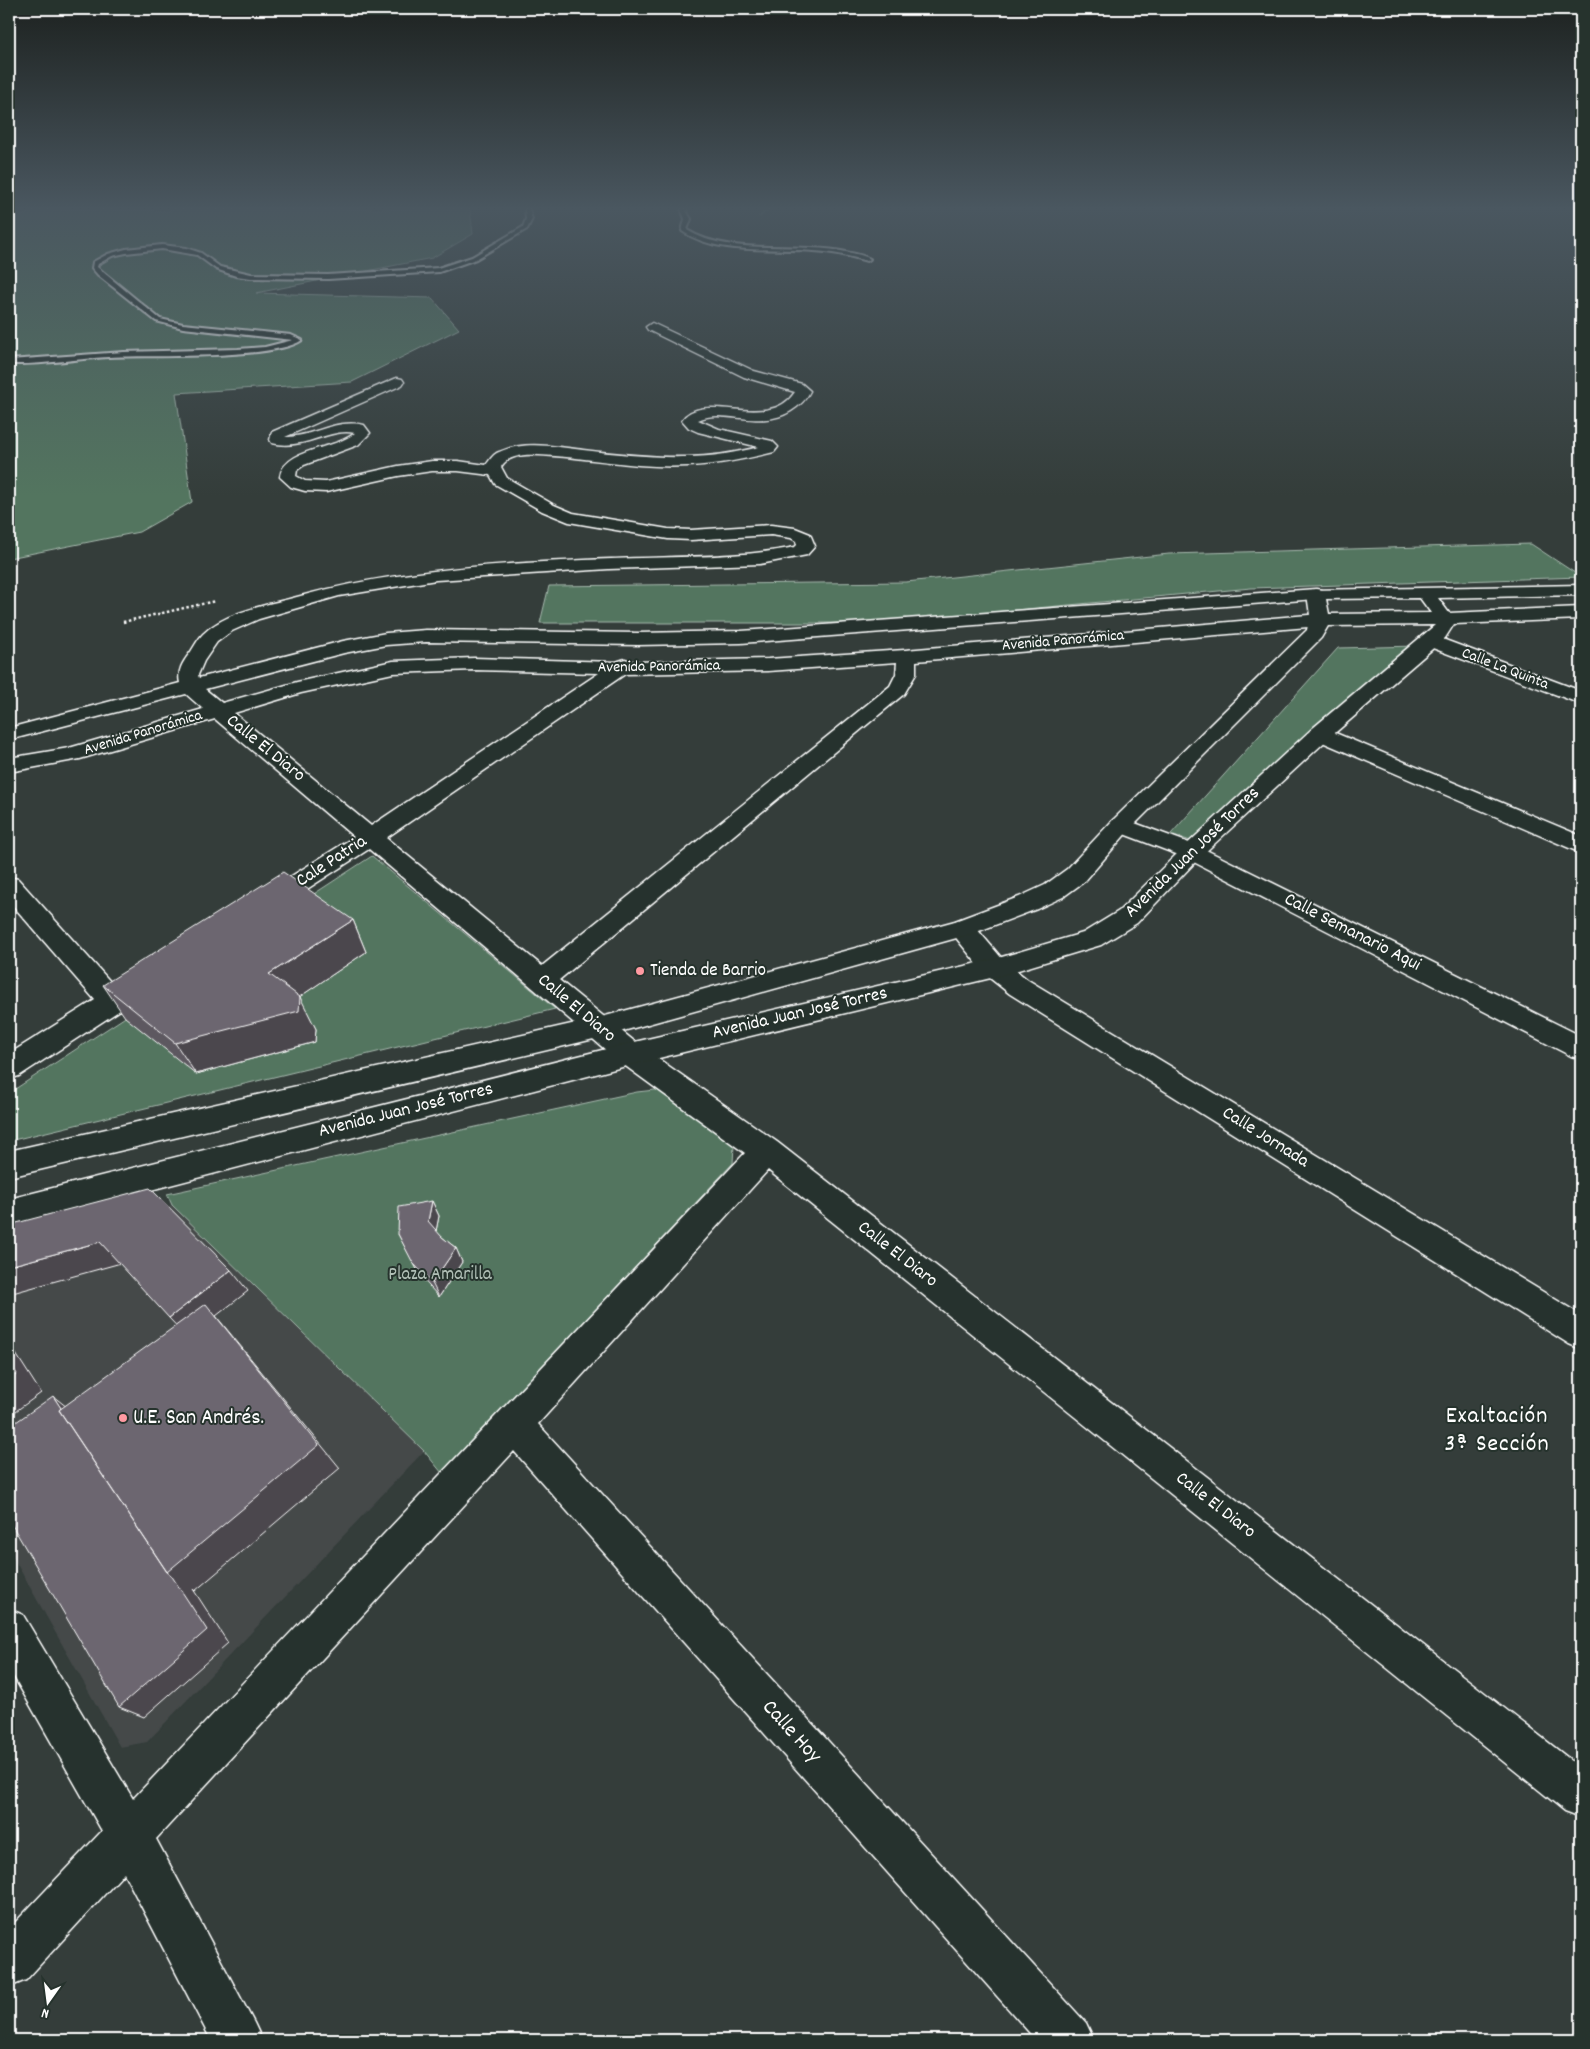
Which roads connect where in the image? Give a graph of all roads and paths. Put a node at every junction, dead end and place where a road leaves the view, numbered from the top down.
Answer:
1 (139, 305) edge
2 (652, 326) dead end
3 (9, 362) edge
4 (397, 382) dead end
5 (494, 471) junction
6 (1581, 590) edge
7 (1424, 592) junction
8 (1316, 594) junction
9 (1581, 613) edge
10 (1444, 619) junction
11 (1320, 620) junction
12 (638, 639) junction
13 (1430, 640) junction
14 (905, 656) junction
15 (622, 668) junction
16 (191, 688) junction
17 (1581, 698) edge
18 (218, 711) junction
19 (1321, 733) junction
20 (9, 734) edge
21 (9, 765) edge
22 (1121, 824) junction
23 (372, 837) junction
24 (1581, 845) edge
25 (1192, 852) junction
26 (9, 885) edge
27 (246, 917) edge
28 (962, 928) junction
29 (995, 968) junction
30 (162, 970) edge
31 (542, 980) junction
32 (112, 1002) junction
33 (598, 1028) junction
34 (1581, 1048) edge
35 (630, 1054) junction
36 (9, 1068) edge
37 (766, 1151) junction
38 (9, 1164) edge
39 (9, 1213) edge
40 (1581, 1333) edge
41 (514, 1424) junction
42 (9, 1629) edge
43 (1581, 1794) edge
44 (129, 1835) junction
45 (9, 1963) edge
46 (237, 2040) edge
47 (1069, 2040) edge

1 - 3 lane
2 - 5 street
4 - 5 street
5 - 16 street
6 - 7 street, Avenida Panorámica
7 - 8 street, Avenida Panorámica
7 - 10 street
8 - 11 street
8 - 12 street, Avenida Panorámica
9 - 10 street, Avenida Panorámica
10 - 11 street, Avenida Panorámica
10 - 13 street, Avenida Juan José Torres
11 - 14 street, Avenida Panorámica
11 - 22 street, Avenida Juan José Torres
12 - 15 street, Cale Patria
12 - 16 street, Avenida Panorámica
13 - 17 street, Calle La Quinta
13 - 19 street, Avenida Juan José Torres
14 - 15 street, Avenida Panorámica
14 - 31 street
15 - 18 street, Avenida Panorámica
15 - 23 street, Cale Patria
16 - 18 street, Calle El Diaro
16 - 20 street, Avenida Panorámica
18 - 21 street, Avenida Panorámica
18 - 23 street, Calle El Diaro
19 - 24 street
19 - 25 street, Avenida Juan José Torres
22 - 25 street, Calle Semanario Aqui
22 - 28 street, Avenida Juan José Torres
23 - 27 street, Cale Patria
23 - 31 street, Calle El Diaro
25 - 29 street, Avenida Juan José Torres
25 - 34 street, Calle Semanario Aqui
26 - 32 street
28 - 29 street, Calle Jornada
28 - 33 street, Avenida Juan José Torres
29 - 35 street, Avenida Juan José Torres
29 - 40 street, Calle Jornada
30 - 32 street
31 - 33 street, Calle El Diaro
32 - 36 street
33 - 35 street, Calle El Diaro
33 - 38 street, Avenida Juan José Torres
35 - 37 street, Calle El Diaro
35 - 39 street, Avenida Juan José Torres
37 - 41 street
37 - 43 street, Calle El Diaro
41 - 44 street
41 - 47 street, Calle Hoy
42 - 44 street
44 - 45 street
44 - 46 street

